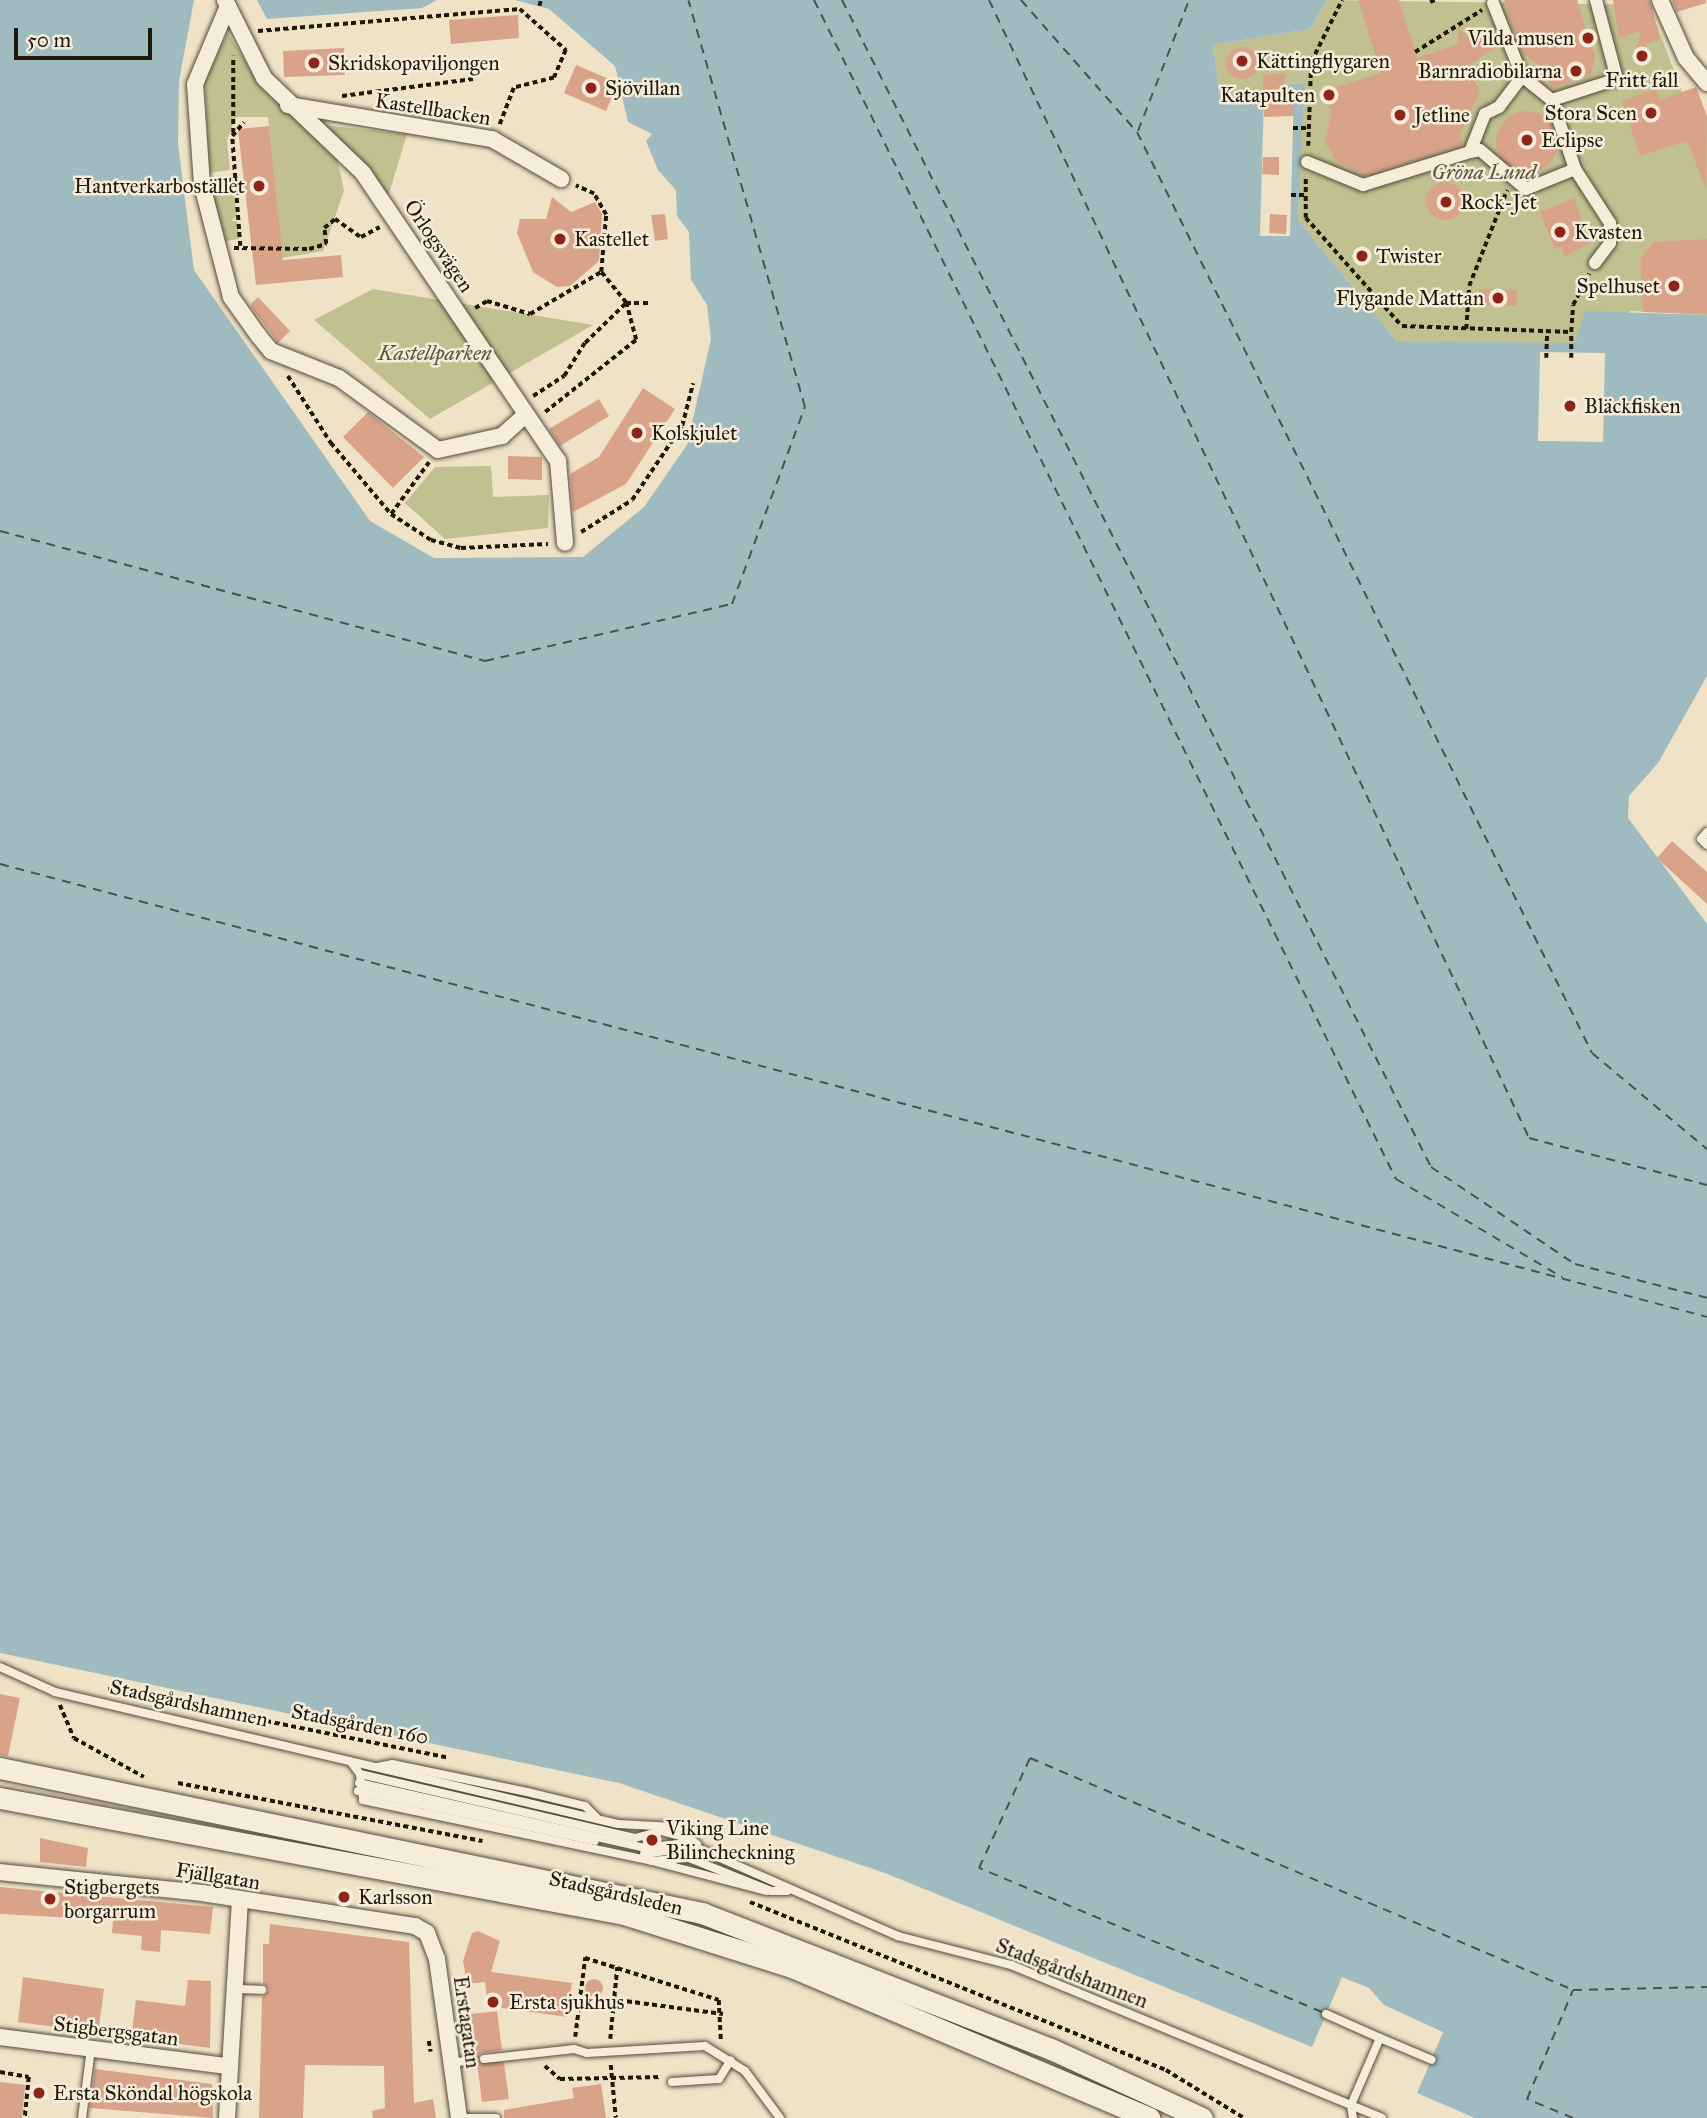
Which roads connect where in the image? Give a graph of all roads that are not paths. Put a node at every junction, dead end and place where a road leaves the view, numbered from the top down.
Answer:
1 (1596, 0) edge
2 (1660, 0) edge
3 (227, 3) edge
4 (1493, 3) road end
5 (1522, 76) junction
6 (1707, 83) edge
7 (1552, 100) junction
8 (288, 105) junction
9 (1476, 151) junction
10 (1307, 162) road end
11 (1575, 169) junction
12 (561, 179) road end
13 (1595, 263) road end
14 (524, 415) junction
15 (565, 542) road end
16 (1707, 832) edge
17 (1707, 845) edge
18 (0, 1667) edge
19 (351, 1762) junction
20 (0, 1769) edge
21 (359, 1783) junction
22 (0, 1798) edge
23 (689, 1838) junction
24 (708, 1852) junction
25 (652, 1861) junction
26 (0, 1872) edge
27 (771, 1891) junction
28 (789, 1891) junction
29 (240, 1901) junction
30 (427, 1933) joint
31 (237, 1989) junction
32 (262, 1990) dead end
33 (1326, 2014) dead end
34 (0, 2037) edge
35 (1380, 2038) junction
36 (91, 2049) junction
37 (484, 2059) dead end
38 (471, 2060) dead end
39 (731, 2060) junction
40 (1432, 2060) dead end
41 (452, 2063) junction
42 (227, 2066) junction
43 (672, 2081) road end
44 (1351, 2105) junction
45 (82, 2118) edge
46 (227, 2118) edge
47 (459, 2118) edge
48 (496, 2118) edge
49 (780, 2118) edge
50 (1149, 2118) edge
51 (1202, 2118) edge
52 (1353, 2118) edge
53 (1382, 2118) edge

1 - 7 street
2 - 6 street
3 - 8 street, Örlogsvägen
3 - 14 street
4 - 5 street
5 - 7 street
5 - 9 street
7 - 11 street
8 - 12 street, Kastellbacken
8 - 14 street, Örlogsvägen
9 - 10 street
9 - 11 street
11 - 13 street
14 - 15 street, Örlogsvägen
16 - 17 lane
18 - 19 lane, Stadsgårdshamnen
19 - 21 lane
19 - 23 lane, Stadsgårdshamnen
20 - 51 main road, Stadsgårdsleden
21 - 23 lane
21 - 24 lane
21 - 25 lane
22 - 50 main road, Stadsgårdsleden
23 - 24 lane
24 - 28 lane, Stadsgårdshamnen
25 - 27 lane
25 - 27 lane
26 - 29 street, Fjällgatan
27 - 28 lane
28 - 44 lane, Stadsgårdshamnen
29 - 30 street, Fjällgatan
29 - 31 street
30 - 41 street, Erstagatan
31 - 32 lane
31 - 42 street
33 - 35 lane
34 - 36 street, Stigbergsgatan
35 - 40 lane
35 - 44 lane
36 - 42 street, Stigbergsgatan
36 - 45 lane
37 - 39 lane
38 - 41 lane
39 - 43 lane
39 - 49 lane
41 - 47 street, Erstagatan
42 - 46 street
44 - 52 lane
44 - 53 lane, Stadsgårdshamnen
47 - 48 lane

